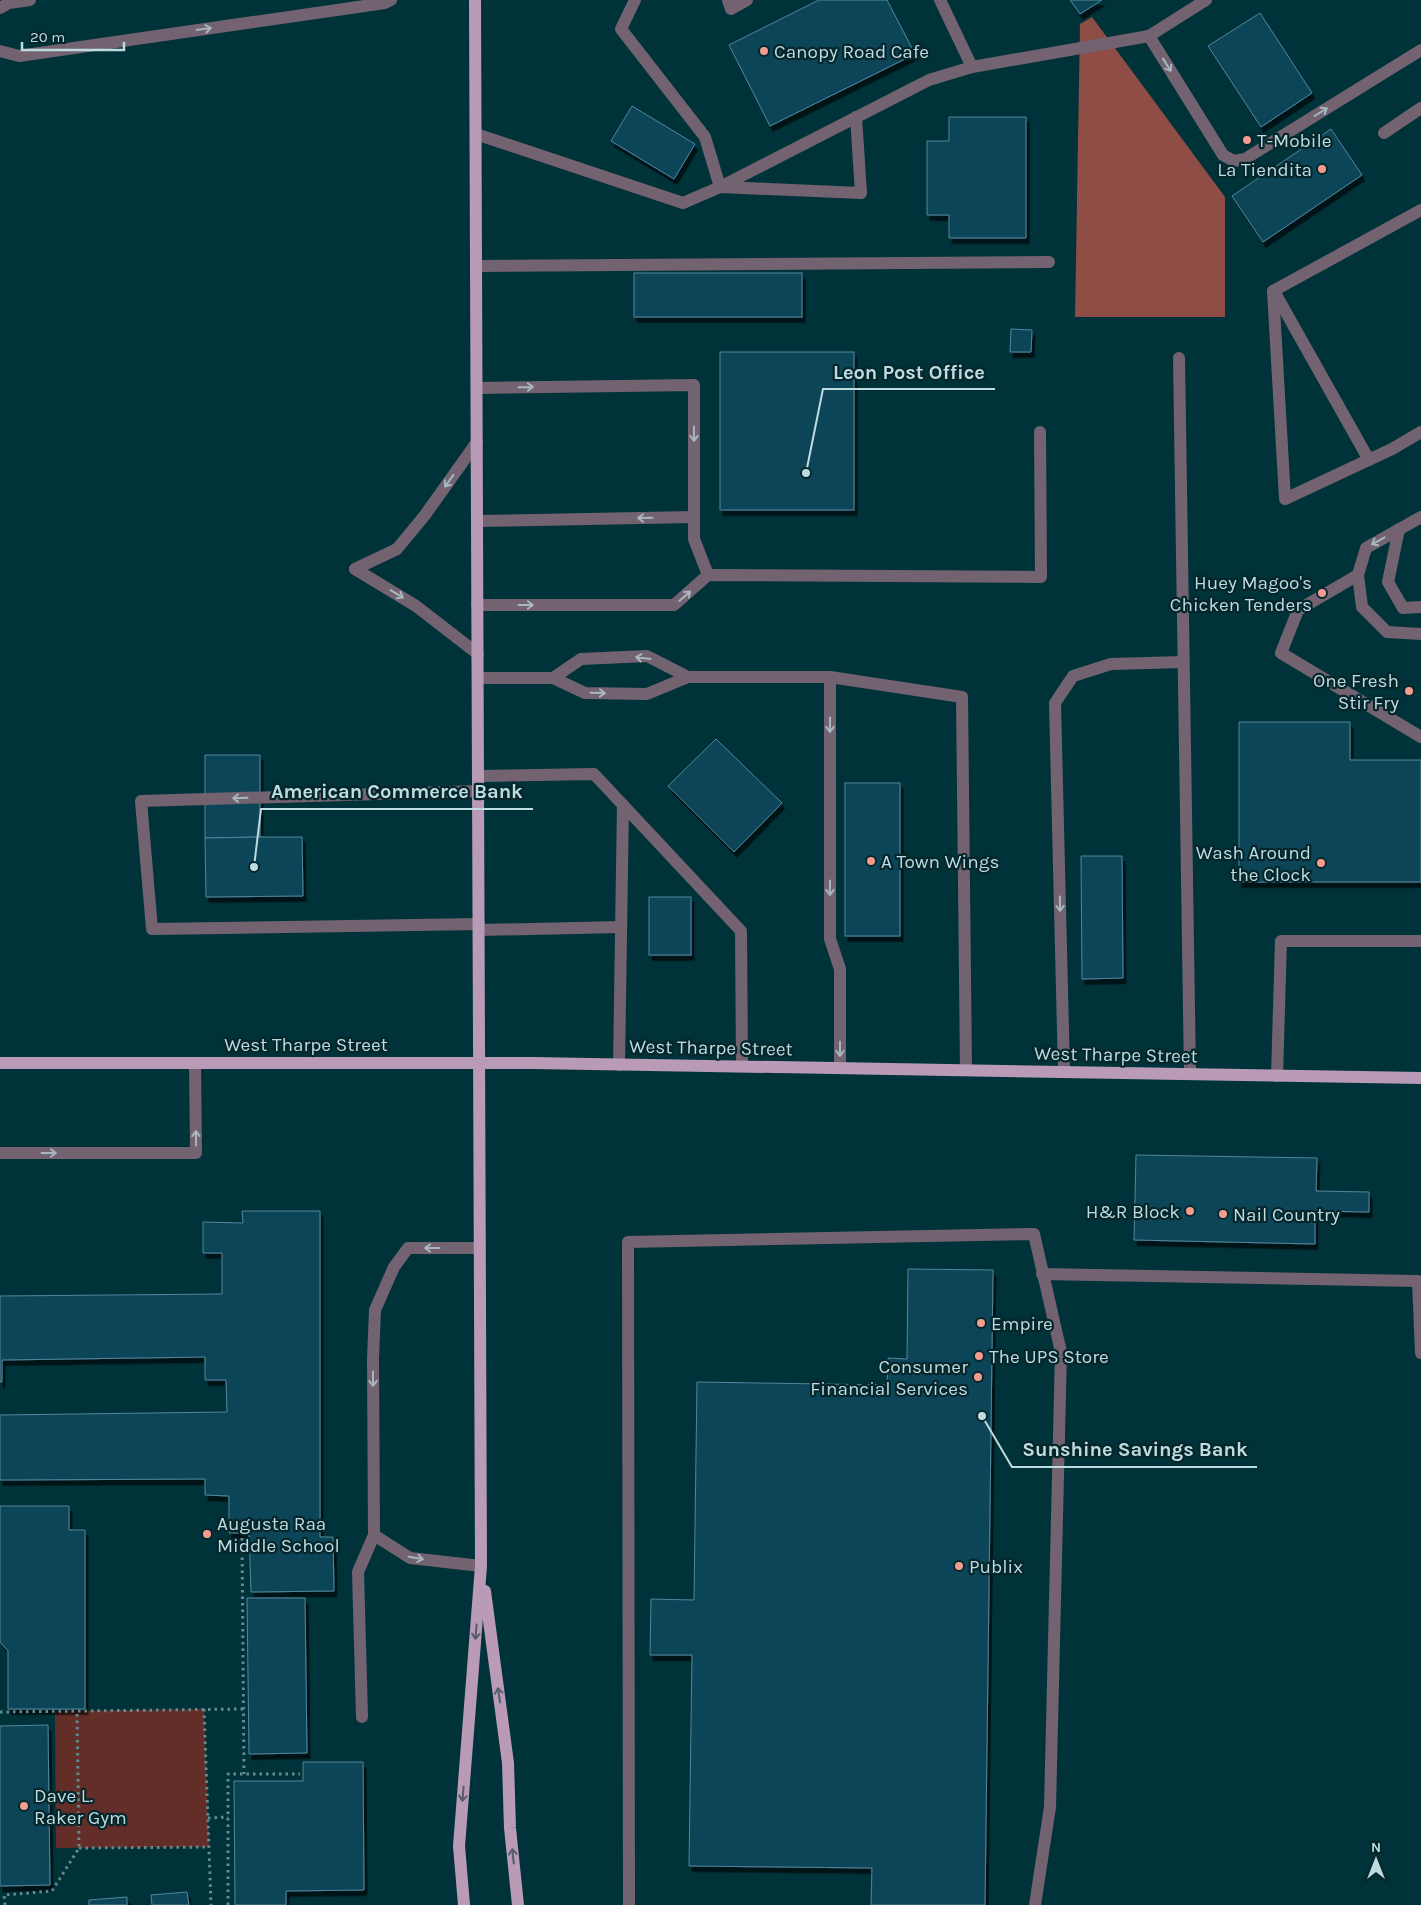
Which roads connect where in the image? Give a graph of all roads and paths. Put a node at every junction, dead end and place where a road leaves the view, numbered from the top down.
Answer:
1 (30, 0) edge
2 (391, 0) edge
3 (475, 0) edge
4 (636, 0) edge
5 (728, 0) edge
6 (747, 0) edge
7 (940, 0) edge
8 (1206, 0) edge
9 (0, 8) edge
10 (1149, 36) junction
11 (1421, 50) edge
12 (0, 51) edge
13 (972, 67) junction
14 (1421, 108) edge
15 (856, 117) junction
16 (1384, 133) dead end
17 (476, 134) junction
18 (720, 187) junction
19 (1421, 210) edge
20 (1049, 262) dead end
21 (476, 266) junction
22 (1274, 291) junction
23 (1179, 358) dead end
24 (477, 388) junction
25 (1040, 432) dead end
26 (1421, 432) edge
27 (477, 442) junction
28 (1369, 460) junction
29 (1421, 517) edge
30 (694, 518) junction
31 (477, 521) junction
32 (1399, 529) junction
33 (708, 575) junction
34 (1358, 575) junction
35 (477, 605) junction
36 (1421, 607) edge
37 (1421, 634) edge
38 (478, 654) junction
39 (1183, 662) junction
40 (688, 677) junction
41 (830, 677) junction
42 (478, 678) junction
43 (553, 678) junction
44 (1421, 737) edge
45 (479, 776) junction
46 (479, 791) junction
47 (623, 805) junction
48 (479, 927) junction
49 (621, 927) junction
50 (1421, 941) edge
51 (195, 1062) junction
52 (480, 1062) junction
53 (0, 1063) edge
54 (619, 1065) junction
55 (742, 1066) junction
56 (840, 1068) junction
57 (966, 1070) junction
58 (1064, 1072) junction
59 (1190, 1074) junction
60 (1277, 1076) junction
61 (1421, 1078) edge
62 (0, 1154) edge
63 (480, 1248) junction
64 (1042, 1274) junction
65 (1421, 1354) edge
66 (374, 1535) junction
67 (242, 1538) dead end
68 (481, 1566) junction
69 (204, 1709) junction
70 (244, 1709) junction
71 (77, 1711) junction
72 (0, 1712) edge
73 (362, 1717) dead end
74 (244, 1774) junction
75 (300, 1774) dead end
76 (228, 1817) junction
77 (208, 1818) junction
78 (208, 1847) junction
79 (79, 1848) junction
80 (5, 1905) edge
81 (211, 1905) edge
82 (228, 1905) edge
83 (464, 1905) edge
84 (518, 1905) edge
85 (629, 1905) edge
86 (1035, 1905) edge

1 - 9 lane
12 -> 2 lane
3 - 17 main road
4 - 18 lane
5 - 6 lane
7 - 13 lane
8 - 10 lane
10 -> 11 lane
10 - 13 lane
13 - 15 lane
14 - 16 lane
15 - 18 lane
15 - 18 lane
17 - 18 lane
17 - 21 main road
19 - 22 lane
20 - 21 lane
21 - 24 main road
22 - 28 lane
22 - 28 lane
23 - 39 lane
24 - 27 main road
24 -> 30 lane
25 - 33 lane
26 - 28 lane
27 - 31 main road
27 -> 38 lane
29 - 32 lane
30 -> 31 lane
30 - 33 lane
31 - 35 main road
32 -> 34 lane
32 - 36 lane
35 -> 33 lane
34 - 37 lane
34 - 44 lane
35 - 38 main road
38 - 42 main road
39 -> 58 lane
39 - 59 lane
40 - 41 lane
43 -> 40 lane
40 -> 43 lane
41 -> 56 lane
41 - 57 lane
42 - 43 lane
42 - 45 main road
45 - 46 main road
45 - 47 lane
46 - 48 main road
46 -> 48 lane
47 - 49 lane
47 - 55 lane
48 - 49 lane
48 - 52 main road
49 - 54 lane
50 - 60 lane
51 - 52 main road, West Tharpe Street
51 - 53 main road, West Tharpe Street
62 -> 51 lane
52 - 54 main road, West Tharpe Street
52 - 63 main road
54 - 55 main road, West Tharpe Street
55 - 56 main road, West Tharpe Street
56 - 57 main road, West Tharpe Street
57 - 58 main road, West Tharpe Street
58 - 59 main road, West Tharpe Street
59 - 60 main road, West Tharpe Street
60 - 61 main road, West Tharpe Street
63 -> 66 lane
63 - 68 main road
64 - 65 lane
64 - 85 lane
64 - 86 lane
66 -> 68 lane
66 - 73 lane
67 - 70 path
68 -> 83 main road
84 -> 68 main road
69 - 70 path
69 - 71 path
69 - 77 path
70 - 74 path
71 - 72 path
71 - 79 path
74 - 75 path
74 - 76 path
76 - 77 path
76 - 82 path
77 - 78 path
78 - 79 path
78 - 81 path
79 - 80 path

